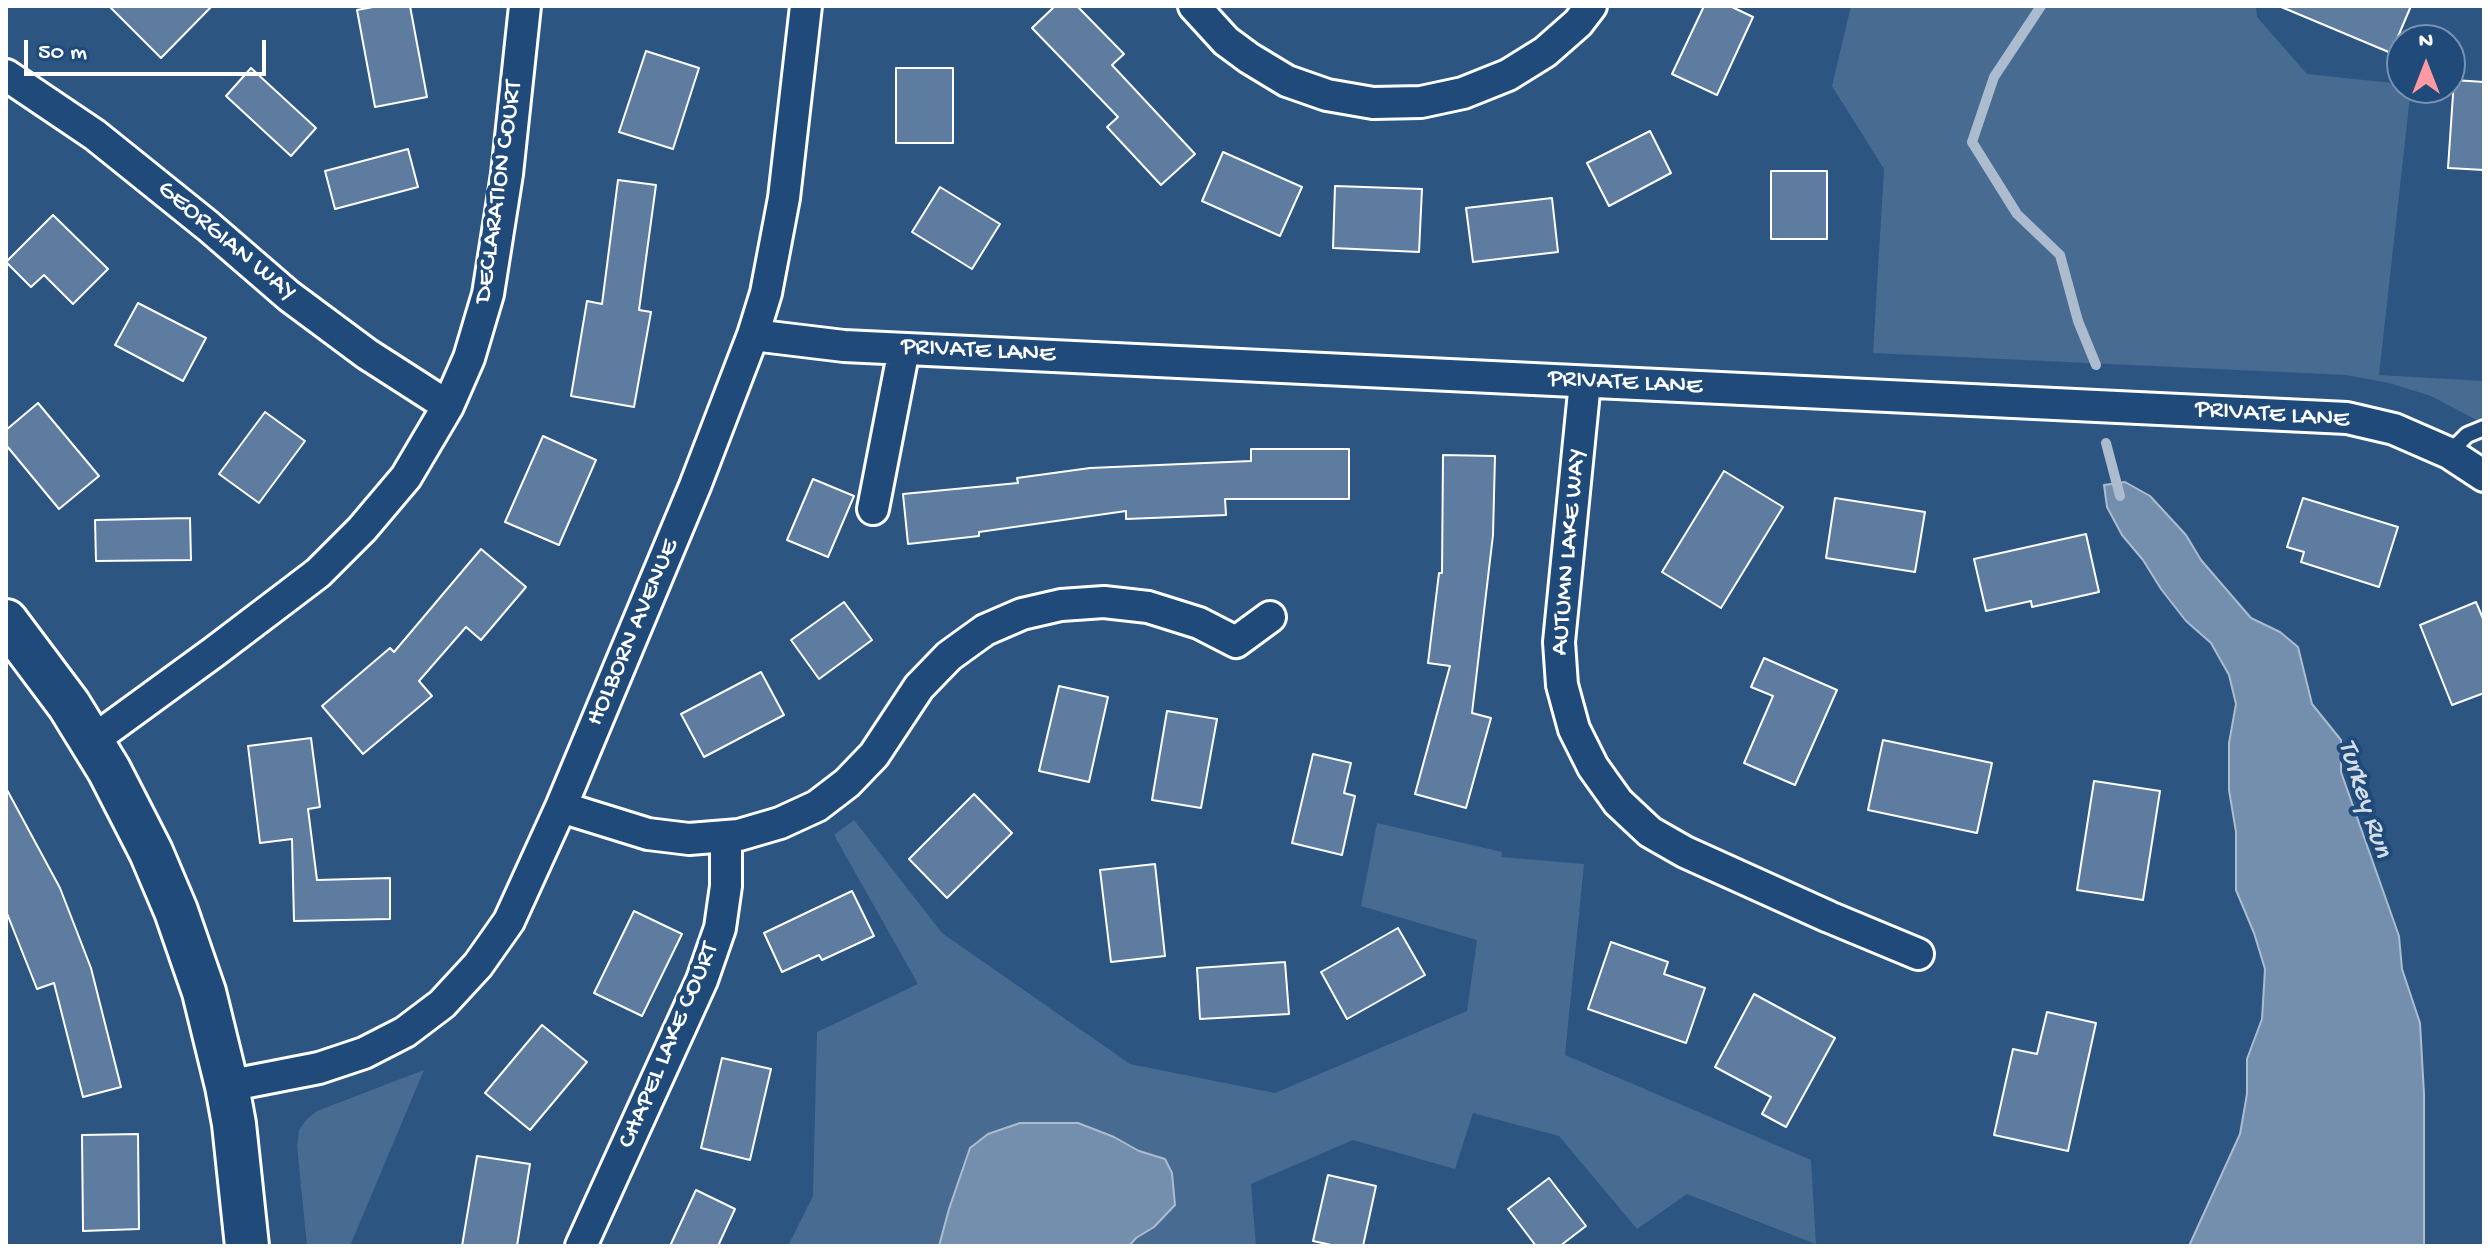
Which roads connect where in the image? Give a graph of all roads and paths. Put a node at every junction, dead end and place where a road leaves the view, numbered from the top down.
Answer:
1 (525, 6) edge
2 (806, 6) edge
3 (1194, 6) edge
4 (1591, 6) edge
5 (6, 75) edge
6 (753, 335) junction
7 (904, 349) junction
8 (1585, 382) junction
9 (448, 406) junction
10 (2484, 428) edge
11 (2449, 453) junction
12 (2484, 476) edge
13 (873, 509) dead end
14 (1270, 617) dead end
15 (6, 621) edge
16 (92, 741) junction
17 (561, 807) junction
18 (726, 837) junction
19 (1918, 954) dead end
20 (227, 1086) junction
21 (247, 1246) edge
22 (581, 1246) edge

1 - 9 street, DECLARATION COURT
2 - 6 street, HOLBORN AVENUE
3 - 4 street
5 - 9 street, GEORGIAN WAY
6 - 7 street, PRIVATE LANE
6 - 17 street, HOLBORN AVENUE
7 - 8 street, PRIVATE LANE
7 - 13 street
8 - 11 street, PRIVATE LANE
8 - 19 street, AUTUMN LAKE WAY
9 - 16 street, DECLARATION COURT
10 - 11 lane
11 - 12 street, PRIVATE LANE
14 - 18 street
15 - 16 main road
16 - 20 main road
17 - 18 street
17 - 20 street, HOLBORN AVENUE
18 - 22 street, CHAPEL LAKE COURT
20 - 21 main road

